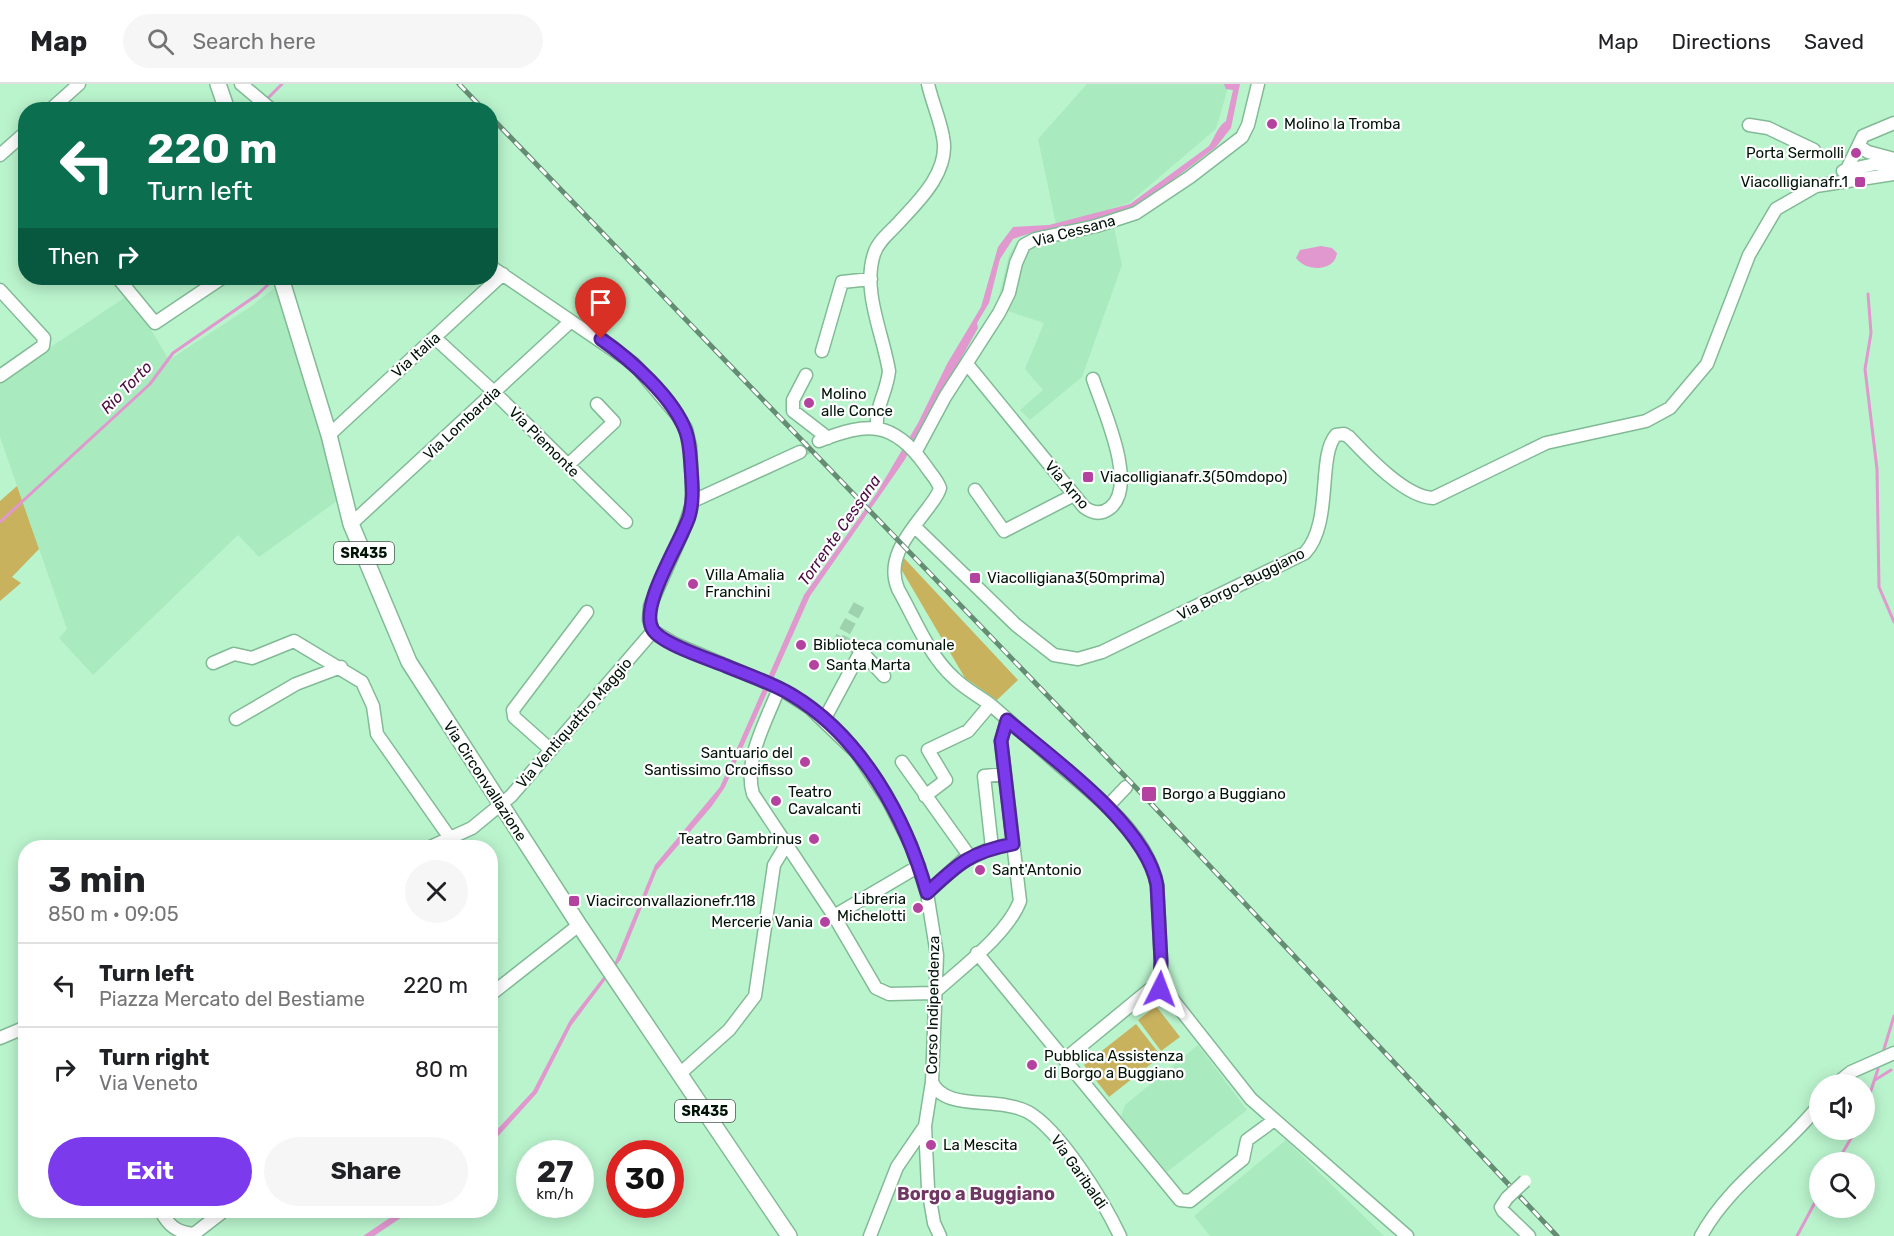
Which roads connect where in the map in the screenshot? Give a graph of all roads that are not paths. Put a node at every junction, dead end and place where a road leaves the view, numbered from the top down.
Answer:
1 (79, 84) edge
2 (218, 84) edge
3 (241, 84) edge
4 (928, 84) edge
5 (1258, 84) edge
6 (59, 102) edge
7 (224, 102) edge
8 (262, 102) edge
9 (1894, 123) edge
10 (1749, 125) dead end
11 (18, 138) edge
12 (1860, 147) junction
13 (1814, 150) dead end
14 (1, 152) edge
15 (1894, 159) edge
16 (1879, 160) junction
17 (1894, 164) edge
18 (1847, 169) junction
19 (1894, 174) edge
20 (1833, 182) junction
21 (498, 271) edge
22 (503, 274) junction
23 (498, 279) edge
24 (871, 279) junction
25 (124, 285) edge
26 (212, 285) edge
27 (283, 285) edge
28 (491, 285) edge
29 (0, 290) edge
30 (571, 321) junction
31 (435, 338) junction
32 (822, 351) dead end
33 (967, 364) junction
34 (806, 375) dead end
35 (0, 376) edge
36 (1093, 379) dead end
37 (495, 393) junction
38 (597, 404) dead end
39 (877, 429) junction
40 (329, 435) junction
41 (916, 451) junction
42 (800, 452) tunnel mouth
43 (568, 465) junction
44 (975, 490) dead end
45 (1074, 495) junction
46 (693, 501) junction
47 (626, 522) dead end
48 (351, 524) junction
49 (915, 527) junction
50 (587, 612) dead end
51 (653, 630) junction
52 (213, 663) dead end
53 (341, 667) junction
54 (884, 676) dead end
55 (779, 688) junction
56 (990, 705) junction
57 (1004, 716) junction
58 (236, 719) dead end
59 (824, 720) junction
60 (551, 750) junction
61 (902, 762) dead end
62 (1005, 774) junction
63 (1126, 787) dead end
64 (925, 796) junction
65 (500, 806) junction
66 (1107, 807) junction
67 (450, 838) junction
68 (446, 840) edge
69 (1013, 844) junction
70 (786, 845) junction
71 (992, 848) junction
72 (970, 857) junction
73 (919, 866) junction
74 (927, 893) junction
75 (834, 916) junction
76 (579, 925) junction
77 (977, 953) junction
78 (498, 989) edge
79 (1160, 989) junction
80 (934, 993) junction
81 (18, 1030) edge
82 (0, 1038) edge
83 (1894, 1053) edge
84 (1065, 1059) junction
85 (684, 1070) dead end
86 (1848, 1074) edge
87 (932, 1082) junction
88 (1809, 1116) edge
89 (1273, 1121) junction
90 (925, 1126) junction
91 (1525, 1181) dead end
92 (165, 1218) edge
93 (215, 1218) edge
94 (789, 1236) edge
95 (870, 1236) edge
96 (940, 1236) edge
97 (1120, 1236) edge
98 (1407, 1236) edge
99 (1529, 1236) edge
100 (1701, 1236) edge

1 - 6 street
2 - 7 main road
3 - 8 street
4 - 24 street
5 - 33 street, Via Cessana
9 - 12 street
10 - 13 street
11 - 14 street
12 - 16 street
12 - 18 street
15 - 16 street
16 - 17 street
16 - 18 street
18 - 20 street
19 - 20 street
20 - 49 street, Via Borgo-Buggiano
21 - 22 street
22 - 23 street, Via Italia
22 - 30 street
24 - 32 street
24 - 39 street
25 - 26 street
27 - 40 main road, Via Circonvallazione / SR435
28 - 31 street, Via Italia
29 - 35 street
30 - 37 street, Via Lombardia
30 - 46 street
31 - 37 street, Via Piemonte
31 - 40 street, Via Italia
33 - 41 street, Via Cessana
33 - 45 street, Via Arno
34 - 39 street
36 - 45 street, Via Arno
37 - 43 street, Via Piemonte
37 - 48 street, Via Lombardia
38 - 43 street
39 - 41 street
40 - 48 main road, Via Circonvallazione / SR435
41 - 49 street
42 - 46 street
43 - 47 street, Via Piemonte
44 - 45 street
46 - 51 street
48 - 65 main road, Via Circonvallazione / SR435
49 - 56 street
50 - 60 street
51 - 55 street, Corso Indipendenza
51 - 60 street, Via Ventiquattro Maggio
52 - 53 street
53 - 58 street
53 - 67 street
54 - 59 street
55 - 59 street, Corso Indipendenza
55 - 70 street
56 - 57 street
56 - 64 street
57 - 62 street
57 - 66 street
59 - 73 street, Corso Indipendenza
60 - 65 street, Via Ventiquattro Maggio
61 - 64 street
62 - 69 street
62 - 71 street
63 - 66 street
64 - 72 street
65 - 67 street, Via Ventiquattro Maggio
65 - 76 main road, Via Circonvallazione / SR435
66 - 79 street
67 - 68 street, Via Ventiquattro Maggio
69 - 71 street
69 - 77 street
70 - 75 street
70 - 85 street
71 - 72 street
72 - 74 street
73 - 74 street, Corso Indipendenza
73 - 75 street
74 - 80 street, Corso Indipendenza
75 - 80 street
76 - 78 street
76 - 94 main road, Via Circonvallazione / SR435
77 - 80 street
77 - 84 street
79 - 84 street
79 - 89 street
80 - 87 street, Corso Indipendenza
81 - 82 street
83 - 86 street
84 - 89 street
87 - 90 street, Corso Indipendenza
87 - 97 street, Via Garibaldi
88 - 100 street
89 - 98 street
90 - 95 street
90 - 96 street
91 - 99 street, bridge
92 - 93 street

